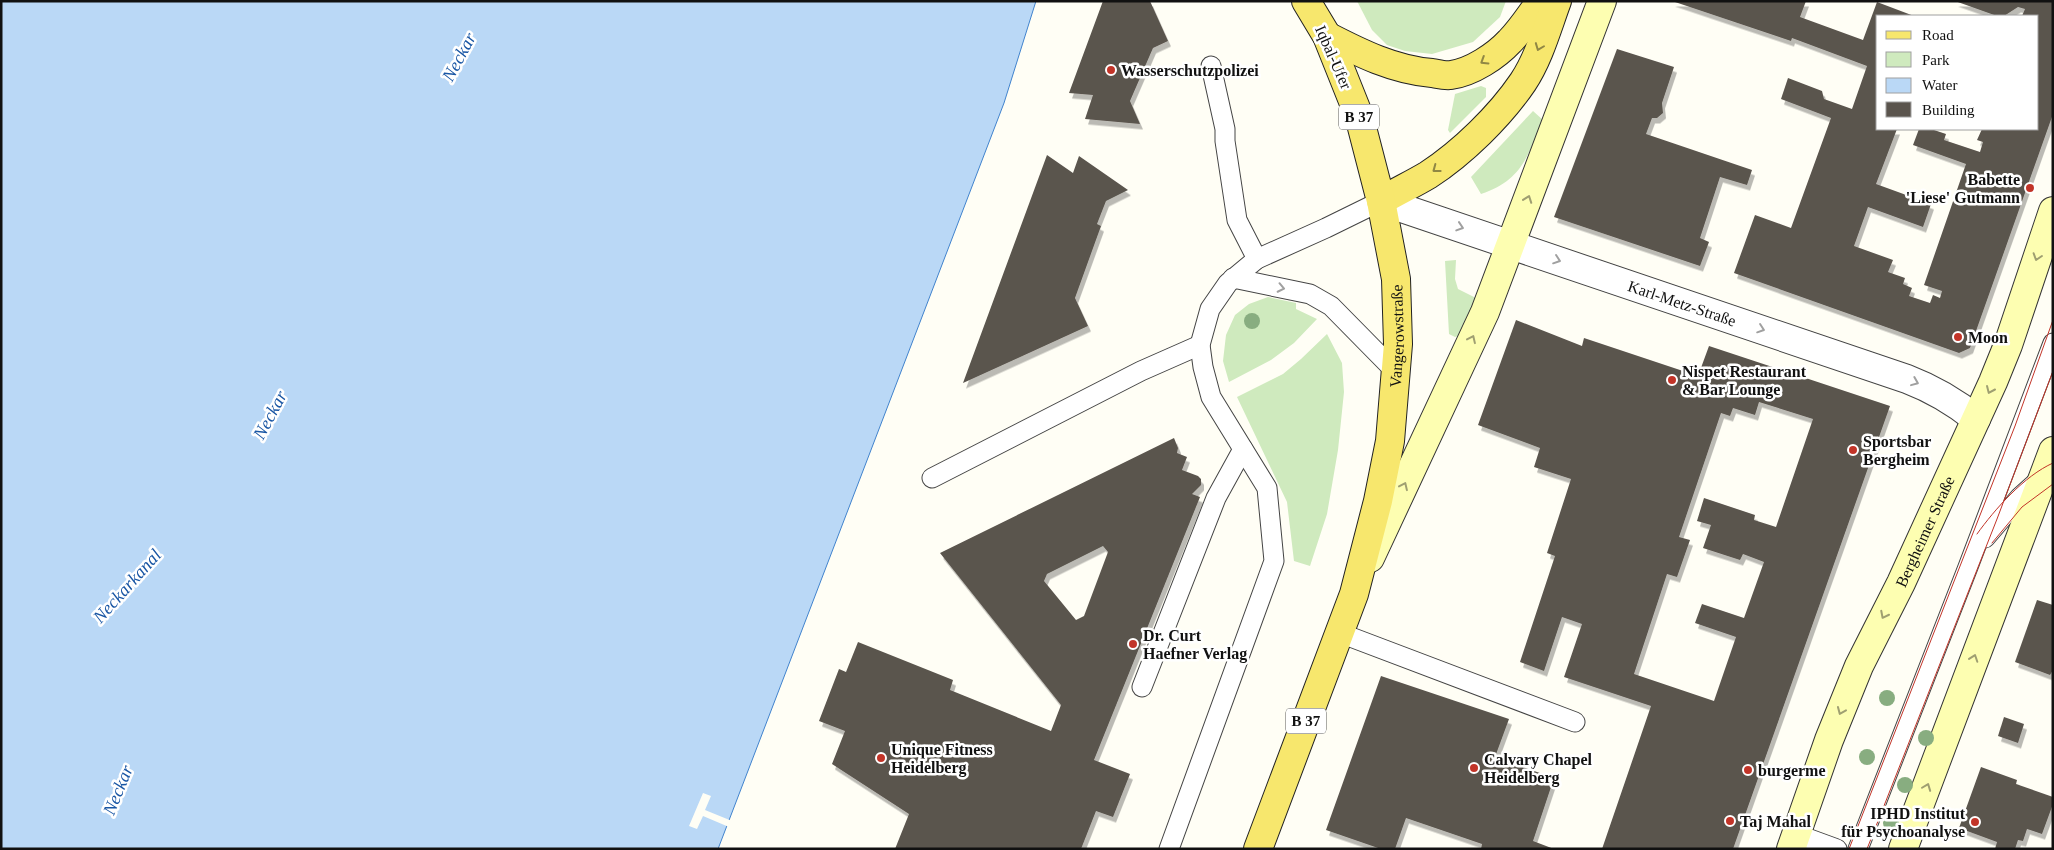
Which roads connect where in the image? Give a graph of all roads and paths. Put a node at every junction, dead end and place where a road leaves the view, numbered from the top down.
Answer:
1 (1306, 1) edge
2 (1541, 1) edge
3 (1557, 1) edge
4 (1602, 1) edge
5 (1327, 36) junction
6 (1211, 66) dead end
7 (1381, 201) junction
8 (2053, 211) edge
9 (1511, 245) junction
10 (1257, 259) junction
11 (1233, 278) junction
12 (2053, 343) edge
13 (1200, 345) junction
14 (1396, 372) junction
15 (1976, 419) junction
16 (1244, 449) junction
17 (2050, 466) edge
18 (932, 478) dead end
19 (1968, 567) junction
20 (1354, 594) junction
21 (1340, 632) junction
22 (1142, 687) dead end
23 (1575, 722) dead end
24 (1793, 841) edge
25 (1169, 849) edge
26 (1258, 849) edge
27 (1837, 849) edge
28 (1858, 849) edge
29 (1903, 849) edge

1 - 5 main road, Iqbal-Ufer / B 37
2 -> 5 main road
3 -> 7 main road
9 -> 4 street, Vangerowstraße
5 - 7 main road, Iqbal-Ufer / B 37
6 - 10 lane
7 -> 9 street, Karl-Metz-Straße
7 - 10 lane
7 - 14 main road, Vangerowstraße / B 37
8 -> 15 street, Bergheimer Straße
9 -> 15 street, Karl-Metz-Straße
20 -> 9 street, Vangerowstraße
10 - 11 lane
11 - 13 lane
11 -> 14 lane
12 - 19 lane
13 - 16 lane
13 - 18 lane
14 - 20 main road, Vangerowstraße / B 37
15 -> 24 street, Bergheimer Straße
16 - 22 lane
16 - 25 lane
17 - 19 lane
29 -> 17 street
19 - 28 lane
20 - 21 main road, Vangerowstraße / B 37
21 - 23 lane
21 - 26 main road, Vangerowstraße / B 37
24 - 27 lane

